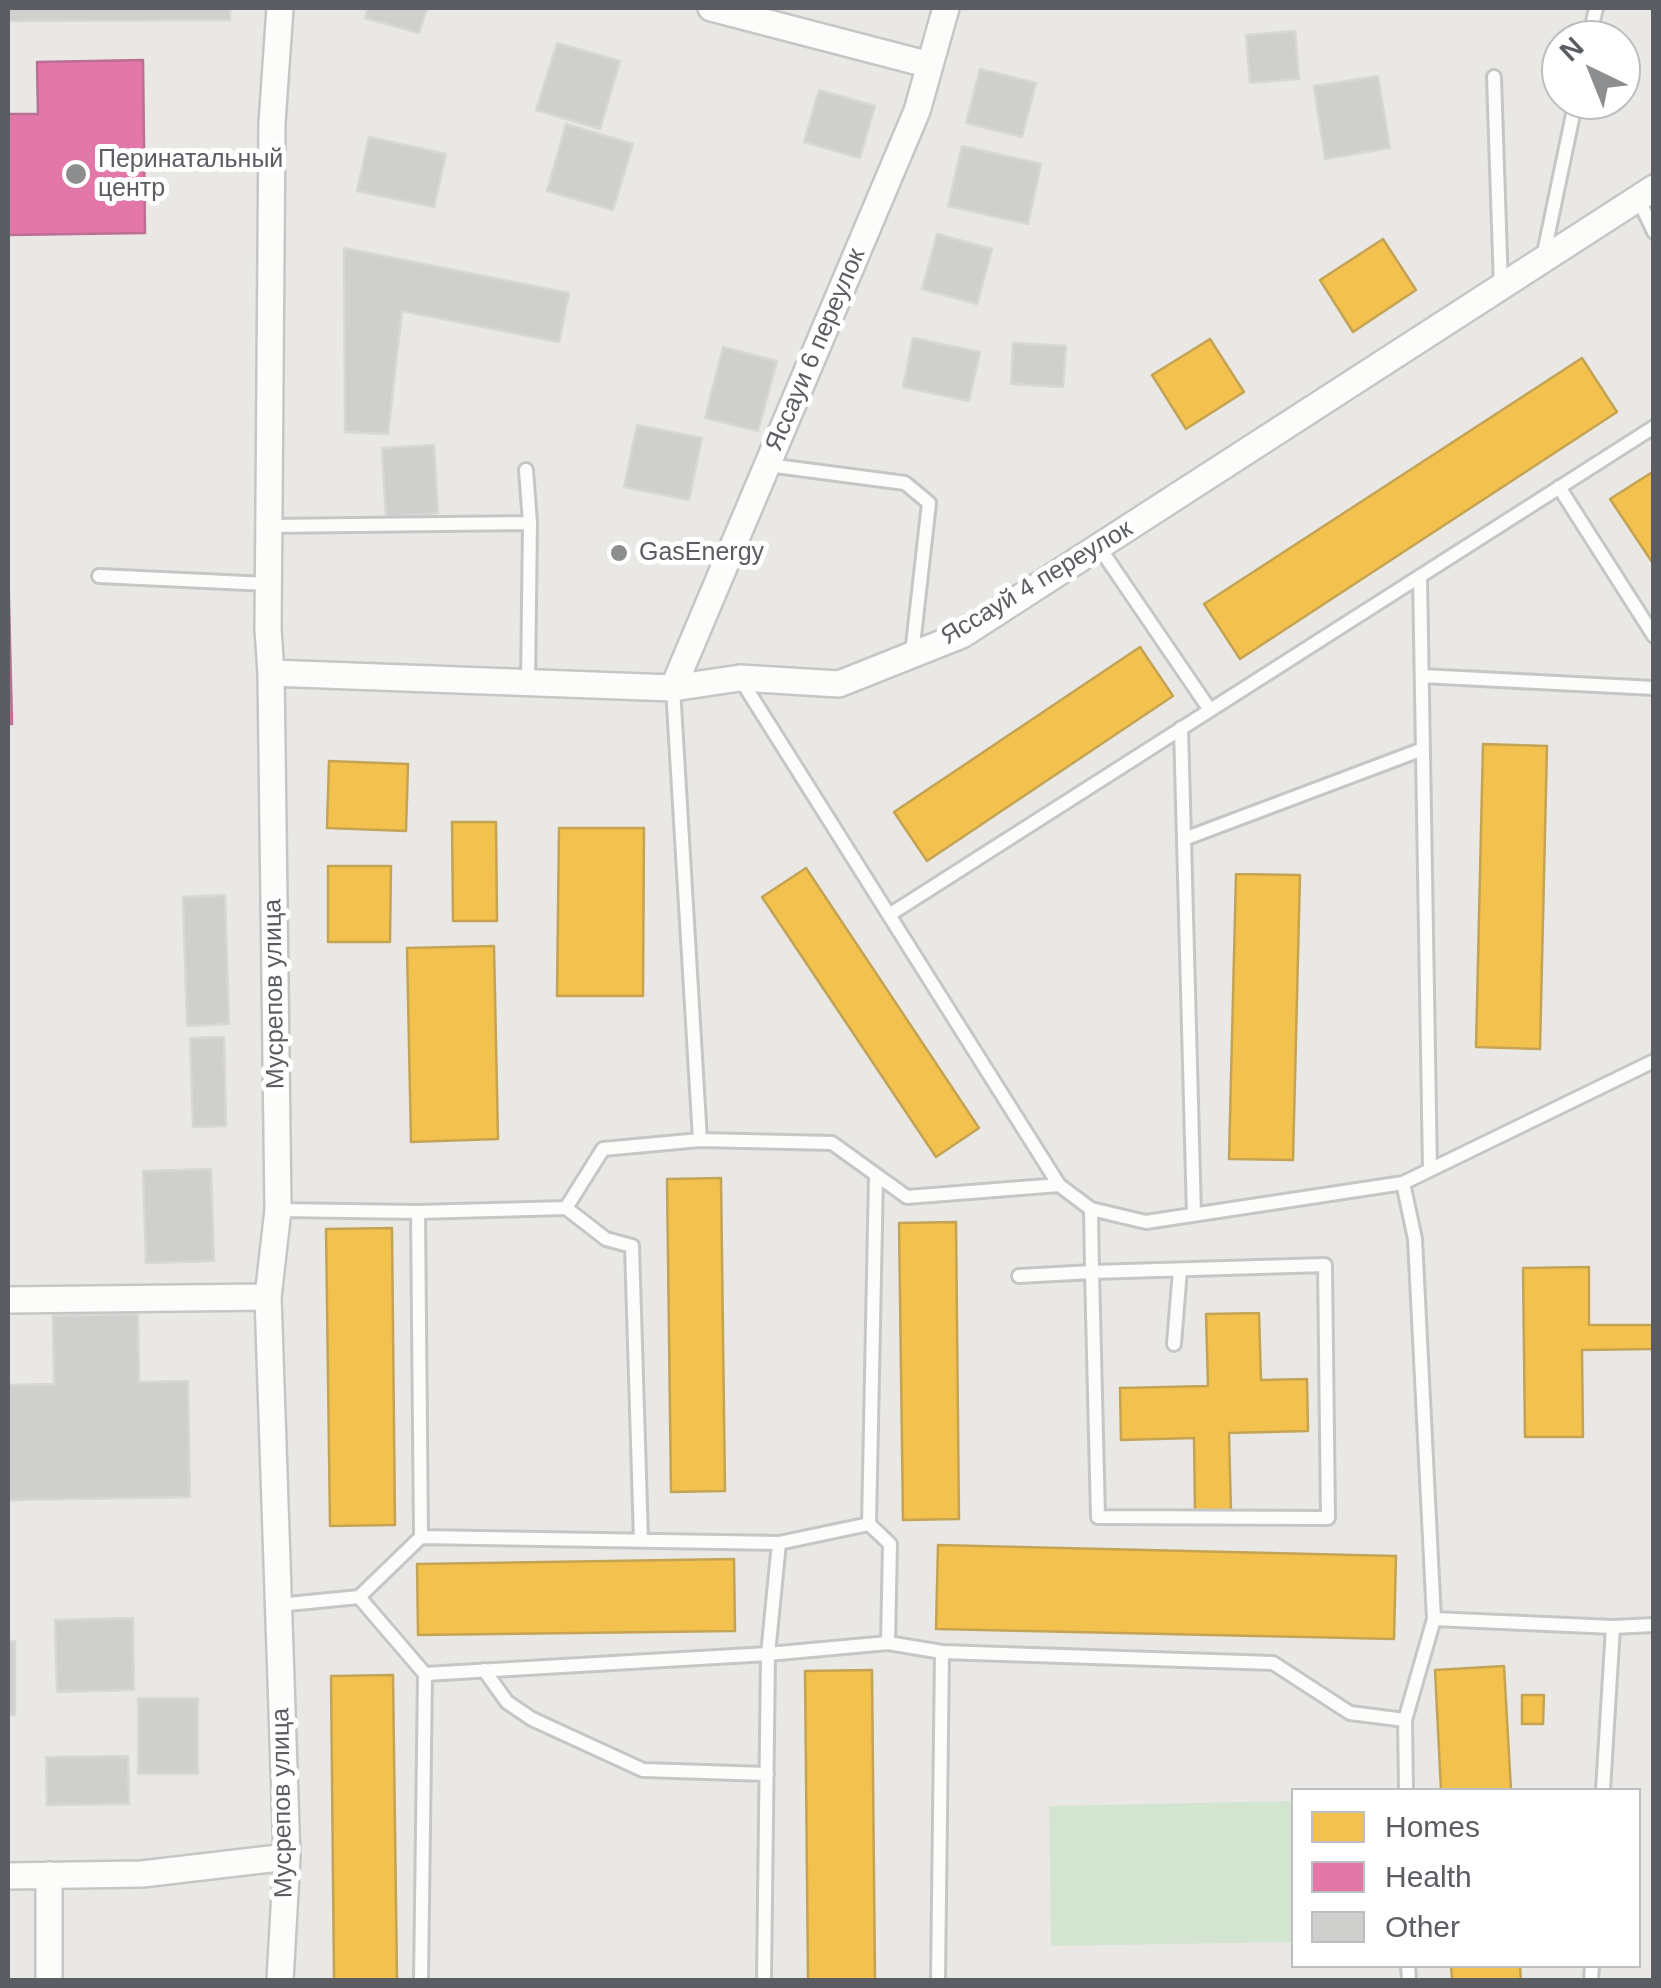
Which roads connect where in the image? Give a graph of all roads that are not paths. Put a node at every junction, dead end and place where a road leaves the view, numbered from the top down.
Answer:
1 (280, 8) edge
2 (711, 8) edge
3 (946, 8) edge
4 (930, 65) junction
5 (1494, 77) dead end
6 (1572, 120) edge
7 (1646, 193) edge
8 (1654, 232) edge
9 (1542, 260) junction
10 (1501, 287) junction
11 (1654, 427) edge
12 (768, 464) junction
13 (526, 470) dead end
14 (1560, 487) junction
15 (530, 524) junction
16 (268, 526) junction
17 (1099, 547) junction
18 (99, 576) dead end
19 (1420, 576) junction
20 (268, 584) junction
21 (1654, 636) edge
22 (912, 655) junction
23 (271, 673) junction
24 (1422, 676) junction
25 (740, 678) junction
26 (528, 683) junction
27 (673, 688) junction
28 (1654, 688) edge
29 (1210, 710) junction
30 (1181, 728) junction
31 (1423, 750) junction
32 (1184, 839) junction
33 (889, 915) junction
34 (1654, 1061) edge
35 (700, 1140) junction
36 (1430, 1170) junction
37 (876, 1175) junction
38 (1403, 1184) junction
39 (1059, 1185) junction
40 (566, 1208) junction
41 (1091, 1209) junction
42 (278, 1210) junction
43 (418, 1212) junction
44 (1194, 1216) junction
45 (1180, 1270) junction
46 (1092, 1272) junction
47 (1018, 1276) dead end
48 (268, 1297) junction
49 (8, 1300) edge
50 (1174, 1344) dead end
51 (868, 1524) junction
52 (422, 1536) junction
53 (641, 1541) junction
54 (778, 1543) junction
55 (359, 1597) junction
56 (278, 1605) junction
57 (1434, 1619) junction
58 (1654, 1625) edge
59 (1612, 1626) junction
60 (888, 1643) junction
61 (942, 1652) junction
62 (768, 1654) junction
63 (484, 1670) junction
64 (425, 1674) junction
65 (1405, 1720) junction
66 (766, 1774) junction
67 (1406, 1788) edge
68 (1602, 1788) edge
69 (287, 1858) junction
70 (49, 1875) junction
71 (8, 1876) edge
72 (49, 1980) edge
73 (280, 1980) edge
74 (421, 1980) edge
75 (764, 1980) edge
76 (938, 1980) edge

1 - 16 street, Мусрепов улица
2 - 4 street
3 - 4 street, Яссауи 6 переулок
4 - 12 street, Яссауи 6 переулок
5 - 10 lane
6 - 9 lane
7 - 8 lane
7 - 9 street, Яссауй 4 переулок
9 - 10 street, Яссауй 4 переулок
10 - 17 street, Яссауй 4 переулок
11 - 14 lane
12 - 22 lane
12 - 27 street, Яссауи 6 переулок
13 - 15 lane
14 - 19 lane
14 - 21 lane
15 - 16 lane
15 - 26 lane
16 - 20 street, Мусрепов улица
17 - 22 street, Яссауй 4 переулок
17 - 29 lane
18 - 20 lane
19 - 24 lane
19 - 29 lane
20 - 23 street, Мусрепов улица
22 - 25 street, Яссауй 4 переулок
23 - 26 street, Яссауй 4 переулок
23 - 42 street, Мусрепов улица
24 - 28 lane
24 - 31 lane
25 - 27 street, Яссауй 4 переулок
25 - 33 lane
26 - 27 street, Яссауй 4 переулок
27 - 35 lane
29 - 30 lane
30 - 32 lane
30 - 33 lane
31 - 32 lane
31 - 36 lane
32 - 44 lane
33 - 39 lane
34 - 36 lane
35 - 37 lane
35 - 40 lane
36 - 38 lane
37 - 39 lane
37 - 51 lane
38 - 44 lane
38 - 57 lane
39 - 41 lane
40 - 43 lane
40 - 53 lane
41 - 44 lane
41 - 46 lane
42 - 43 lane
42 - 48 street, Мусрепов улица
43 - 52 lane
45 - 46 lane
45 - 46 lane
45 - 50 lane
46 - 47 lane
48 - 49 street
48 - 56 street, Мусрепов улица
51 - 54 lane
51 - 60 lane
52 - 53 lane
52 - 55 lane
53 - 54 lane
54 - 62 lane
55 - 56 lane
55 - 64 lane
56 - 69 street, Мусрепов улица
57 - 59 lane
57 - 65 lane
58 - 59 lane
59 - 68 lane
60 - 61 lane
60 - 62 lane
61 - 65 lane
61 - 76 lane
62 - 63 lane
62 - 66 lane
63 - 64 lane
63 - 66 lane
64 - 74 lane
65 - 67 lane
66 - 75 lane
69 - 70 street
69 - 73 street, Мусрепов улица
70 - 71 street
70 - 72 street

